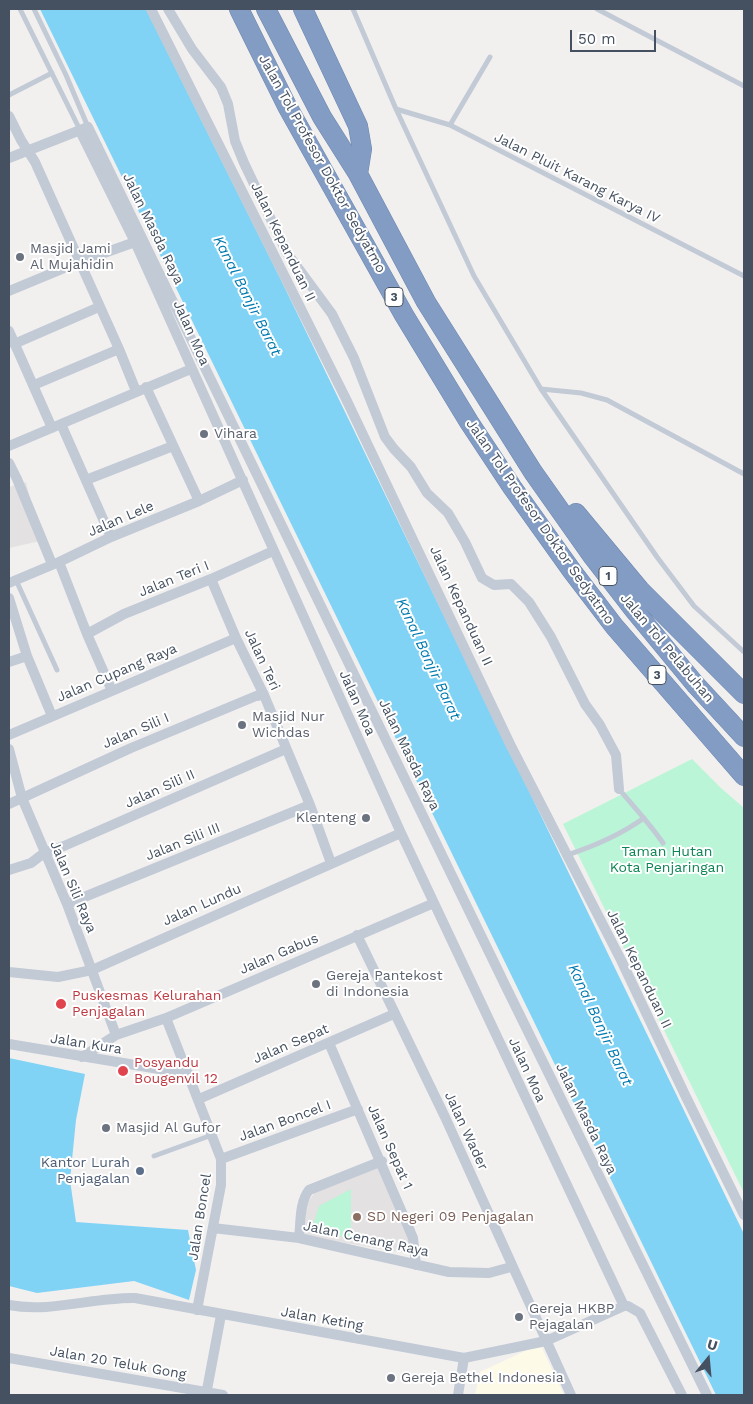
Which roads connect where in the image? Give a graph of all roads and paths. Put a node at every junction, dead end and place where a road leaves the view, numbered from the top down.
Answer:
1 (20, 9) edge
2 (34, 9) edge
3 (151, 9) edge
4 (168, 9) edge
5 (239, 9) edge
6 (266, 9) edge
7 (303, 9) edge
8 (354, 9) edge
9 (597, 9) edge
10 (490, 57) dead end
11 (52, 73) junction
12 (744, 86) edge
13 (9, 95) edge
14 (396, 109) junction
15 (9, 116) edge
16 (450, 125) junction
17 (84, 129) junction
18 (28, 150) junction
19 (9, 158) edge
20 (358, 174) junction
21 (135, 242) junction
22 (79, 262) junction
23 (744, 276) edge
24 (9, 291) edge
25 (99, 307) junction
26 (9, 331) edge
27 (14, 344) junction
28 (119, 349) junction
29 (191, 368) junction
30 (34, 385) junction
31 (146, 387) junction
32 (541, 389) junction
33 (136, 391) junction
34 (56, 426) junction
35 (508, 432) junction
36 (9, 446) edge
37 (173, 446) junction
38 (9, 463) edge
39 (744, 474) edge
40 (13, 480) edge
41 (86, 480) junction
42 (243, 480) junction
43 (199, 501) junction
44 (111, 538) junction
45 (273, 551) junction
46 (55, 563) junction
47 (211, 580) junction
48 (12, 581) edge
49 (9, 598) edge
50 (87, 634) junction
51 (236, 638) junction
52 (744, 652) edge
53 (27, 656) junction
54 (9, 662) edge
55 (57, 670) dead end
56 (112, 691) junction
57 (744, 694) edge
58 (264, 695) junction
59 (52, 716) junction
60 (9, 734) edge
61 (744, 737) edge
62 (9, 749) edge
63 (286, 749) junction
64 (744, 776) edge
65 (620, 789) joint
66 (22, 798) junction
67 (9, 804) edge
68 (310, 805) junction
69 (644, 818) junction
70 (401, 833) junction
71 (663, 843) dead end
72 (44, 853) junction
73 (566, 855) junction
74 (331, 863) junction
75 (9, 870) edge
76 (434, 903) junction
77 (68, 904) junction
78 (356, 935) junction
79 (92, 970) junction
80 (9, 971) edge
81 (394, 1014) junction
82 (166, 1018) junction
83 (116, 1034) junction
84 (329, 1043) junction
85 (9, 1044) edge
86 (82, 1057) junction
87 (189, 1074) junction
88 (199, 1099) junction
89 (358, 1108) junction
90 (212, 1135) junction
91 (154, 1156) dead end
92 (221, 1159) junction
93 (382, 1161) junction
94 (744, 1216) edge
95 (213, 1228) junction
96 (299, 1238) junction
97 (416, 1265) junction
98 (511, 1267) junction
99 (9, 1305) edge
100 (624, 1306) junction
101 (197, 1310) junction
102 (221, 1315) junction
103 (546, 1341) junction
104 (9, 1358) edge
105 (464, 1358) junction
106 (206, 1394) edge
107 (223, 1395) edge
108 (458, 1395) edge
109 (571, 1395) edge
110 (682, 1395) edge
111 (707, 1395) edge

1 - 11 lane, Jalan Moa
2 - 17 lane, Jalan Moa
3 - 73 street, Jalan Kepanduan II
4 - 65 street, Jalan Kepanduan II
5 - 64 highway, Jalan Tol Profesor Doktor Sedyatmo / 3
6 - 20 highway, Jalan Tol Profesor Doktor Sedyatmo / 3
7 - 20 highway
8 - 14 lane
9 - 12 lane
10 - 16 lane
11 - 13 lane
11 - 17 lane, Jalan Moa
14 - 16 lane, Jalan Pluit Karang Karya IV
14 - 32 lane
15 - 18 street
16 - 23 lane, Jalan Pluit Karang Karya IV
17 - 18 street
17 - 21 street, Jalan Moa
17 - 111 street, Jalan Masda Raya
18 - 19 street
18 - 22 street
20 - 35 highway, Jalan Tol Profesor Doktor Sedyatmo / 3
21 - 22 street
21 - 29 street, Jalan Moa
22 - 24 street
22 - 25 street
25 - 27 street
25 - 28 street
26 - 27 street
27 - 30 street
28 - 30 street
28 - 33 street
29 - 31 street
29 - 42 street, Jalan Moa
30 - 34 street
31 - 33 street
31 - 37 street
32 - 39 lane
32 - 52 lane
33 - 34 street
34 - 36 street
34 - 41 street
35 - 57 highway
35 - 61 highway, Jalan Tol Pelabuhan / 1
37 - 41 street
37 - 43 street
38 - 40 street
40 - 46 street
41 - 44 street
42 - 43 street, Jalan Lele
42 - 45 street, Jalan Moa
43 - 44 street, Jalan Lele
44 - 46 street, Jalan Lele
45 - 47 street, Jalan Teri I
45 - 70 street, Jalan Moa
46 - 48 street, Jalan Lele
46 - 50 street
47 - 50 street, Jalan Teri I
47 - 51 street, Jalan Teri
48 - 55 lane
49 - 53 street
50 - 56 street
51 - 56 street, Jalan Cupang Raya
51 - 58 street, Jalan Teri
53 - 54 street
53 - 59 street
56 - 59 street, Jalan Cupang Raya
58 - 63 street, Jalan Teri
58 - 66 street, Jalan Sili I
59 - 60 street, Jalan Cupang Raya
62 - 66 street, Jalan Sili Raya
63 - 68 street, Jalan Teri
63 - 72 street, Jalan Sili II
65 - 69 lane
66 - 67 street, Jalan Sili I
66 - 72 street, Jalan Sili Raya
68 - 74 street, Jalan Teri
68 - 77 street, Jalan Sili III
69 - 71 lane
69 - 73 lane
70 - 74 street, Jalan Lundu
70 - 76 street, Jalan Moa
72 - 75 street, Jalan Sili II
72 - 77 street, Jalan Sili Raya
73 - 94 street, Jalan Kepanduan II
74 - 79 street, Jalan Lundu
76 - 78 street, Jalan Gabus
76 - 100 street, Jalan Moa
77 - 79 street, Jalan Sili Raya
78 - 81 street, Jalan Wader
78 - 82 street, Jalan Gabus
79 - 80 street, Jalan Lundu
79 - 83 street, Jalan Sili Raya
81 - 84 street, Jalan Sepat
81 - 98 street, Jalan Wader
82 - 83 street, Jalan Gabus
82 - 87 street, Jalan Boncel
83 - 86 street, Jalan Gabus
84 - 88 street, Jalan Sepat
84 - 89 street, Jalan Sepat 1
85 - 86 street, Jalan Kura
86 - 87 street, Jalan Kura
87 - 88 street, Jalan Boncel
88 - 90 street, Jalan Boncel
89 - 92 street, Jalan Boncel I
89 - 93 street, Jalan Sepat 1
90 - 91 lane
90 - 92 street, Jalan Boncel
92 - 95 street, Jalan Boncel
93 - 96 street
93 - 97 street, Jalan Sepat 1
95 - 96 street, Jalan Cenang Raya
95 - 101 street, Jalan Boncel
96 - 97 street, Jalan Cenang Raya
97 - 98 street, Jalan Cenang Raya
98 - 103 street, Jalan Wader
99 - 101 street, Jalan Keting
100 - 103 street, Jalan Keting
100 - 110 street
101 - 102 street, Jalan Keting
102 - 105 street, Jalan Keting
102 - 106 street
103 - 105 street, Jalan Keting
103 - 109 street, Jalan Wader
104 - 106 street, Jalan 20 Teluk Gong
105 - 108 street
106 - 107 street, Jalan 20 Teluk Gong

